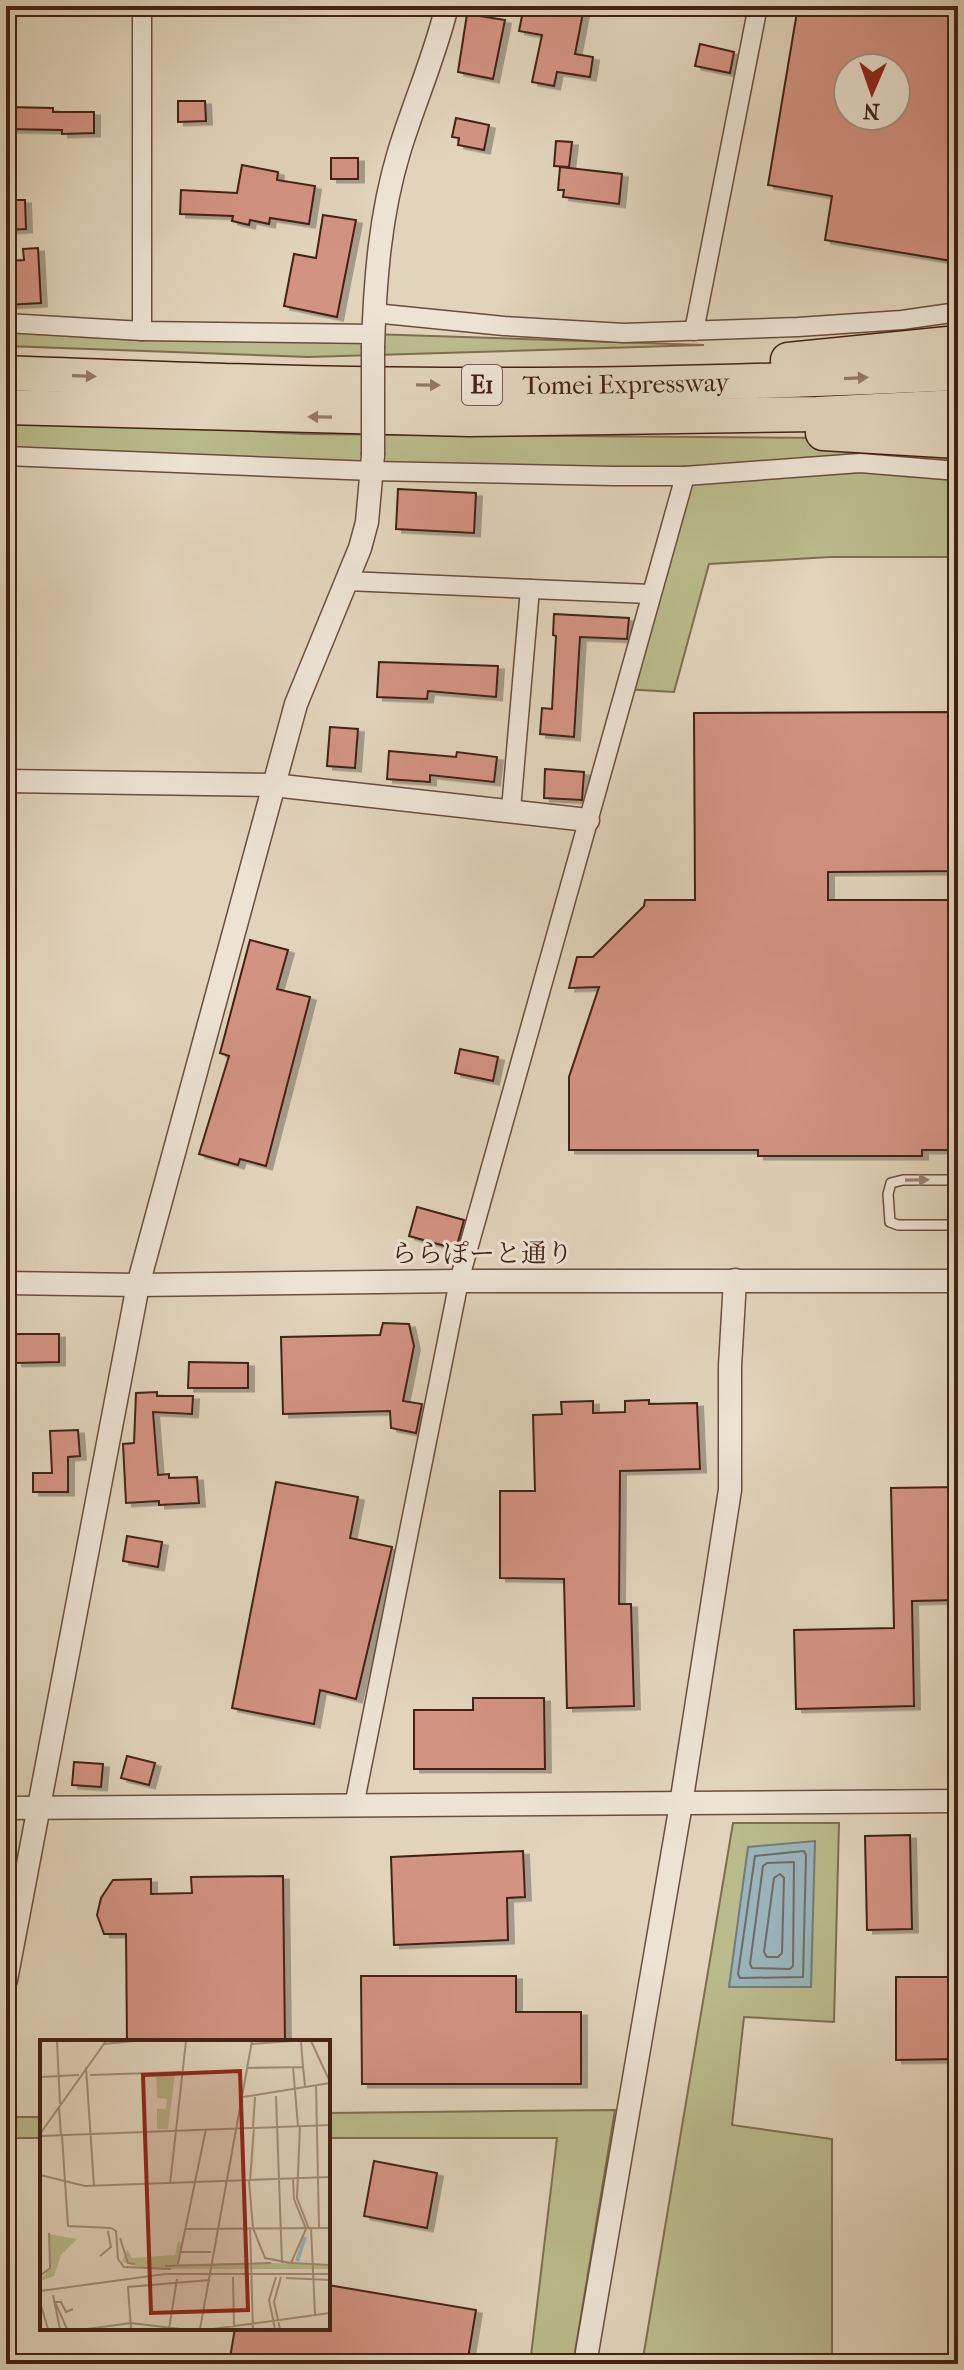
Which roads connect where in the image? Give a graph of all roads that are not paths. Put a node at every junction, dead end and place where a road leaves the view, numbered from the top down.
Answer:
1 (142, 6) edge
2 (447, 6) edge
3 (758, 6) edge
4 (958, 312) edge
5 (6, 323) edge
6 (142, 331) junction
7 (374, 331) junction
8 (694, 331) junction
9 (958, 343) edge
10 (6, 373) edge
11 (958, 373) edge
12 (469, 386) junction
13 (6, 407) edge
14 (958, 407) edge
15 (469, 419) junction
16 (958, 441) edge
17 (6, 456) edge
18 (372, 463) junction
19 (958, 471) edge
20 (685, 476) junction
21 (347, 581) junction
22 (530, 589) junction
23 (650, 594) junction
24 (6, 781) edge
25 (273, 785) junction
26 (511, 809) junction
27 (588, 820) junction
28 (958, 1180) edge
29 (958, 1225) edge
30 (735, 1280) junction
31 (459, 1281) junction
32 (958, 1281) edge
33 (6, 1283) edge
34 (138, 1285) junction
35 (958, 1801) edge
36 (681, 1804) junction
37 (354, 1806) junction
38 (6, 1808) edge
39 (39, 1808) junction
40 (6, 1980) edge
41 (585, 2364) edge

1 - 6 street
2 - 7 street
3 - 8 street
4 - 8 street
5 - 6 street
6 - 7 street
7 - 8 street
7 - 18 street, bridge
9 - 12 highway
10 -> 12 highway, Tomei Expressway / E1
12 -> 11 highway, Tomei Expressway / E1
15 -> 13 highway, Tomei Expressway / E1
14 - 15 highway, Tomei Expressway / E1
15 - 16 highway
17 - 18 street
18 - 20 street
18 - 21 street
19 - 20 street
20 - 23 street
21 - 22 street
21 - 25 street
22 - 23 street
22 - 26 street
23 - 27 street
24 - 25 street
25 - 26 street
25 - 34 street
26 - 27 street
27 - 31 street
29 -> 28 lane
30 - 31 street, ららぽーと通り
30 - 32 street, ららぽーと通り
30 - 36 street
31 - 34 street, ららぽーと通り
31 - 37 street
33 - 34 street, ららぽーと通り
34 - 39 street
35 - 36 street
36 - 37 street
36 - 41 street
37 - 39 street
38 - 39 street
39 - 40 street

